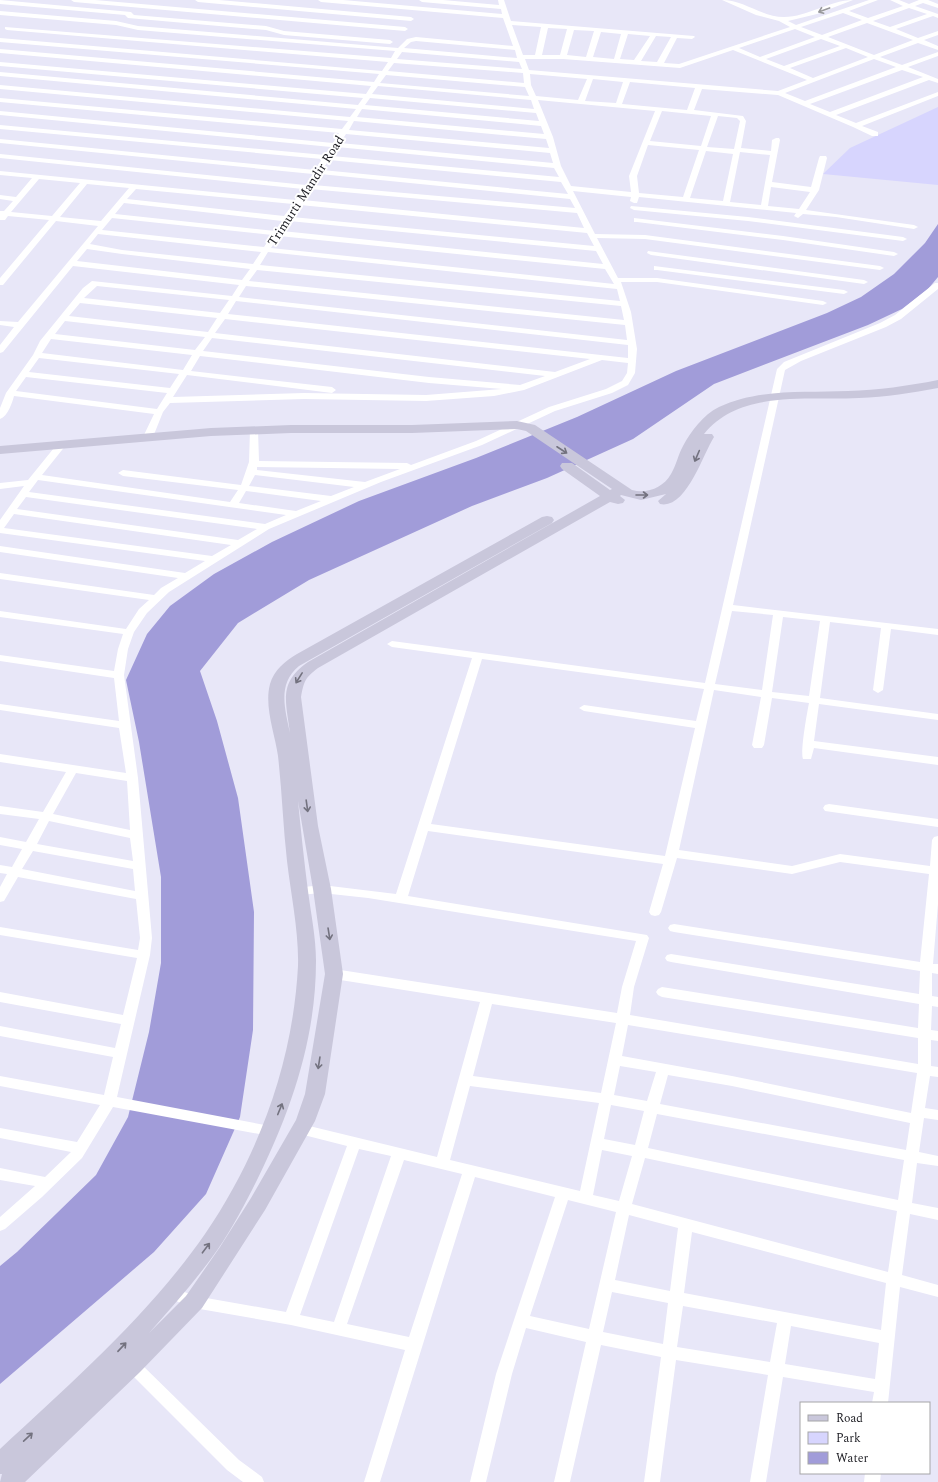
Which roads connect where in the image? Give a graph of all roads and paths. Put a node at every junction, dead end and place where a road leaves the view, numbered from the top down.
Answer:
1 (38, 0) edge
2 (74, 0) edge
3 (198, 0) edge
4 (321, 0) edge
5 (422, 0) edge
6 (831, 0) edge
7 (850, 0) edge
8 (874, 0) edge
9 (893, 0) edge
10 (924, 0) edge
11 (226, 1) edge
12 (730, 1) edge
13 (0, 2) edge
14 (363, 2) edge
15 (502, 4) edge
16 (32, 5) junction
17 (139, 6) junction
18 (909, 6) junction
19 (938, 6) edge
20 (843, 11) junction
21 (0, 12) edge
22 (217, 12) junction
23 (22, 14) junction
24 (355, 14) junction
25 (129, 15) junction
26 (936, 15) edge
27 (797, 17) junction
28 (411, 19) dead end
29 (780, 19) junction
30 (507, 20) junction
31 (868, 20) junction
32 (208, 23) junction
33 (121, 24) junction
34 (348, 24) junction
35 (545, 26) junction
36 (795, 27) junction
37 (571, 28) junction
38 (405, 29) dead end
39 (3, 30) edge
40 (598, 30) junction
41 (891, 30) junction
42 (626, 32) junction
43 (199, 33) junction
44 (938, 33) edge
45 (654, 34) junction
46 (675, 36) junction
47 (109, 37) junction
48 (692, 37) dead end
49 (820, 37) junction
50 (0, 40) edge
51 (918, 40) junction
52 (390, 42) dead end
53 (190, 44) junction
54 (846, 46) junction
55 (518, 48) junction
56 (733, 48) junction
57 (938, 48) edge
58 (98, 49) junction
59 (0, 51) edge
60 (398, 51) junction
61 (938, 54) edge
62 (180, 56) junction
63 (538, 56) junction
64 (875, 56) junction
65 (563, 57) junction
66 (521, 58) junction
67 (590, 59) junction
68 (760, 59) junction
69 (87, 60) junction
70 (391, 61) junction
71 (616, 62) junction
72 (636, 63) junction
73 (0, 64) edge
74 (659, 65) junction
75 (171, 67) junction
76 (784, 68) junction
77 (903, 68) junction
78 (384, 72) junction
79 (526, 72) junction
80 (0, 74) edge
81 (938, 74) edge
82 (591, 77) junction
83 (928, 78) junction
84 (627, 80) junction
85 (813, 80) junction
86 (938, 81) edge
87 (375, 85) junction
88 (528, 85) junction
89 (698, 86) junction
90 (0, 87) edge
91 (779, 93) junction
92 (938, 94) edge
93 (367, 97) junction
94 (533, 98) junction
95 (0, 100) edge
96 (580, 102) junction
97 (804, 104) junction
98 (618, 106) junction
99 (361, 107) junction
100 (659, 109) junction
101 (538, 111) junction
102 (690, 112) junction
103 (0, 113) edge
104 (715, 114) junction
105 (830, 115) junction
106 (353, 119) junction
107 (544, 124) junction
108 (855, 126) junction
109 (0, 127) edge
110 (345, 131) junction
111 (875, 134) dead end
112 (549, 137) junction
113 (776, 140) dead end
114 (0, 141) edge
115 (647, 143) junction
116 (336, 145) junction
117 (702, 148) junction
118 (553, 151) junction
119 (737, 151) junction
120 (774, 153) junction
121 (0, 156) edge
122 (823, 158) dead end
123 (327, 159) junction
124 (557, 166) junction
125 (318, 172) junction
126 (0, 173) edge
127 (37, 177) junction
128 (564, 180) junction
129 (85, 182) junction
130 (768, 184) junction
131 (134, 186) junction
132 (308, 187) junction
133 (568, 188) junction
134 (815, 190) junction
135 (636, 196) junction
136 (0, 197) edge
137 (573, 197) junction
138 (18, 199) junction
139 (686, 200) junction
140 (122, 201) junction
141 (298, 202) junction
142 (726, 204) junction
143 (634, 208) junction
144 (764, 208) junction
145 (580, 211) junction
146 (801, 211) junction
147 (3, 213) edge
148 (110, 216) junction
149 (54, 219) junction
150 (286, 219) junction
151 (0, 220) edge
152 (637, 220) junction
153 (103, 224) junction
154 (792, 224) junction
155 (914, 227) dead end
156 (97, 232) junction
157 (592, 233) junction
158 (277, 234) junction
159 (645, 237) junction
160 (783, 238) junction
161 (903, 239) dead end
162 (86, 246) junction
163 (267, 249) junction
164 (599, 249) junction
165 (652, 253) junction
166 (775, 253) junction
167 (894, 254) dead end
168 (71, 263) junction
169 (255, 267) junction
170 (608, 267) junction
171 (657, 268) junction
172 (880, 268) dead end
173 (767, 269) junction
174 (661, 281) junction
175 (762, 281) junction
176 (864, 282) dead end
177 (0, 283) edge
178 (244, 283) junction
179 (618, 283) junction
180 (938, 285) edge
181 (844, 292) dead end
182 (234, 298) junction
183 (78, 300) junction
184 (823, 303) dead end
185 (624, 304) junction
186 (223, 316) junction
187 (64, 318) junction
188 (0, 323) edge
189 (628, 323) junction
190 (20, 325) junction
191 (210, 335) junction
192 (50, 336) junction
193 (632, 343) junction
194 (0, 350) edge
195 (198, 352) junction
196 (37, 355) junction
197 (600, 358) junction
198 (633, 361) junction
199 (186, 372) junction
200 (23, 374) junction
201 (558, 375) junction
202 (938, 384) edge
203 (521, 388) junction
204 (173, 391) junction
205 (10, 393) junction
206 (774, 397) junction
207 (398, 398) junction
208 (167, 400) junction
209 (159, 412) junction
210 (0, 416) edge
211 (516, 428) junction
212 (254, 430) junction
213 (148, 437) junction
214 (61, 445) junction
215 (0, 450) edge
216 (414, 466) junction
217 (253, 468) junction
218 (123, 473) dead end
219 (34, 480) junction
220 (365, 485) junction
221 (0, 486) edge
222 (244, 488) junction
223 (611, 489) junction
224 (23, 494) junction
225 (331, 499) junction
226 (233, 505) junction
227 (11, 511) junction
228 (297, 514) junction
229 (266, 527) junction
230 (0, 529) edge
231 (238, 543) junction
232 (0, 549) edge
233 (212, 559) junction
234 (0, 576) edge
235 (186, 576) junction
236 (155, 598) junction
237 (727, 607) junction
238 (778, 613) junction
239 (0, 614) edge
240 (825, 619) junction
241 (886, 626) junction
242 (129, 632) junction
243 (938, 632) edge
244 (392, 644) dead end
245 (478, 656) junction
246 (0, 658) edge
247 (119, 675) junction
248 (709, 687) junction
249 (878, 690) dead end
250 (766, 694) junction
251 (814, 700) junction
252 (0, 707) edge
253 (584, 708) dead end
254 (938, 718) edge
255 (124, 725) junction
256 (701, 725) junction
257 (808, 744) junction
258 (758, 745) dead end
259 (807, 756) dead end
260 (0, 758) edge
261 (938, 761) edge
262 (72, 769) junction
263 (132, 778) junction
264 (829, 808) dead end
265 (0, 810) edge
266 (46, 817) junction
267 (938, 823) edge
268 (424, 828) junction
269 (136, 835) junction
270 (938, 840) edge
271 (0, 841) edge
272 (29, 846) junction
273 (671, 857) junction
274 (139, 866) junction
275 (0, 869) edge
276 (15, 871) junction
277 (935, 878) edge
278 (322, 889) junction
279 (299, 891) junction
280 (142, 896) junction
281 (0, 898) edge
282 (401, 899) junction
283 (934, 910) edge
284 (655, 912) dead end
285 (674, 928) dead end
286 (0, 932) edge
287 (144, 955) junction
288 (671, 958) dead end
289 (932, 968) edge
290 (334, 974) junction
291 (662, 992) dead end
292 (0, 997) edge
293 (487, 999) junction
294 (932, 1001) edge
295 (623, 1019) junction
296 (128, 1021) junction
297 (0, 1031) edge
298 (932, 1035) edge
299 (121, 1054) junction
300 (615, 1060) junction
301 (664, 1069) junction
302 (924, 1069) junction
303 (938, 1072) edge
304 (465, 1080) junction
305 (0, 1081) edge
306 (606, 1099) junction
307 (109, 1101) junction
308 (652, 1108) junction
309 (938, 1115) edge
310 (918, 1116) junction
311 (301, 1129) junction
312 (270, 1131) junction
313 (0, 1134) edge
314 (355, 1142) junction
315 (597, 1143) junction
316 (80, 1148) junction
317 (640, 1151) junction
318 (399, 1153) junction
319 (913, 1157) junction
320 (938, 1161) edge
321 (442, 1164) junction
322 (470, 1171) junction
323 (0, 1174) edge
324 (47, 1183) junction
325 (563, 1194) junction
326 (585, 1199) junction
327 (904, 1207) junction
328 (624, 1208) junction
329 (938, 1214) edge
330 (0, 1225) edge
331 (686, 1225) junction
332 (894, 1279) junction
333 (607, 1285) junction
334 (938, 1291) edge
335 (172, 1293) junction
336 (675, 1297) junction
337 (194, 1302) junction
338 (785, 1318) junction
339 (291, 1319) junction
340 (522, 1321) junction
341 (338, 1330) junction
342 (595, 1338) junction
343 (887, 1338) junction
344 (414, 1345) junction
345 (668, 1352) junction
346 (132, 1365) junction
347 (777, 1368) junction
348 (882, 1387) junction
349 (880, 1402) edge
350 (0, 1464) edge
351 (252, 1481) edge
352 (9, 1482) edge
353 (372, 1482) edge
354 (478, 1482) edge
355 (562, 1482) edge
356 (652, 1482) edge
357 (758, 1482) edge

1 - 16 street
2 - 17 street
3 - 11 street
4 - 14 street
5 - 15 street
6 - 27 street
7 -> 27 street
8 - 20 street
9 - 18 street
10 - 18 street
10 - 19 street
11 - 22 street
11 - 24 street
12 - 29 street
13 - 16 street
14 - 24 street
14 - 30 street
15 - 30 street
16 - 25 street
17 - 22 street
17 - 25 street
18 - 26 street
18 - 31 street
20 - 31 street
20 - 36 street
21 - 23 street
22 - 32 street
22 - 34 street
23 - 33 street
23 - 39 street
24 - 28 street
24 - 34 street
25 - 32 street
25 - 33 street
26 - 41 street
27 - 29 street
29 - 36 street
30 - 35 street
30 - 55 street
31 - 41 street
31 - 49 street
32 - 43 street
32 - 52 street
33 - 43 street
33 - 47 street
34 - 38 street
35 - 37 street
35 - 63 street
36 - 49 street
36 - 56 street
37 - 40 street
37 - 65 street
39 - 47 street
40 - 42 street
40 - 67 street
41 - 51 street
42 - 45 street
42 - 71 street
43 - 53 street
43 - 60 street
44 - 51 street
45 - 46 street
45 - 72 street
46 - 48 street
46 - 74 street
47 - 53 street
47 - 58 street
49 - 54 street
49 - 68 street
50 - 58 street
51 - 57 street
51 - 64 street
53 - 62 street
53 - 70 street
54 - 64 street
54 - 76 street
55 - 60 street, Trimurti Mandir Road
55 - 66 street
56 - 68 street
56 - 74 street
58 - 62 street
58 - 69 street
59 - 69 street
60 - 66 street
60 - 70 street, Trimurti Mandir Road
61 - 77 street
62 - 75 street
62 - 78 street
63 - 65 street
63 - 66 street
64 - 77 street
64 - 85 street
65 - 67 street
66 - 79 street
67 - 71 street
68 - 76 street
69 - 75 street
70 - 78 street, Trimurti Mandir Road
70 - 79 street
71 - 72 street
72 - 74 street
73 - 93 street
75 - 87 street
76 - 85 street
77 - 83 street
77 - 97 street
78 - 87 street, Trimurti Mandir Road
78 - 88 street
79 - 82 street
79 - 88 street
80 - 99 street
81 - 83 street
82 - 84 street
82 - 96 street
83 - 86 street
83 - 105 street
84 - 89 street
84 - 98 street
85 - 91 street
87 - 93 street, Trimurti Mandir Road
87 - 94 street
88 - 94 street
89 - 91 street
89 - 102 street
90 - 106 street
91 - 97 street
92 - 108 street
93 - 99 street, Trimurti Mandir Road
93 - 101 street
94 - 96 street
94 - 101 street
95 - 110 street
96 - 98 street
97 - 105 street
98 - 100 street
99 - 106 street, Trimurti Mandir Road
99 - 107 street
100 - 102 street
100 - 115 street
101 - 107 street
102 - 104 street
103 - 116 street
104 - 117 street
104 - 119 street
105 - 108 street
106 - 110 street, Trimurti Mandir Road
106 - 112 street
107 - 112 street
108 - 111 street
109 - 123 street
110 - 116 street, Trimurti Mandir Road
110 - 118 street
112 - 118 street
113 - 120 street
114 - 125 street
115 - 117 street
115 - 135 street
116 - 123 street, Trimurti Mandir Road
116 - 124 street
117 - 119 street
117 - 139 street
118 - 124 street
119 - 120 street
119 - 142 street
120 - 130 street
121 - 132 street
122 - 134 street
123 - 125 street, Trimurti Mandir Road
123 - 128 street
124 - 128 street
125 - 132 street, Trimurti Mandir Road
125 - 137 street
126 - 127 street
127 - 129 street
127 - 138 street
128 - 133 street
129 - 131 street
129 - 149 street
130 - 134 street
130 - 144 street
131 - 140 street
131 - 141 street
132 - 141 street, Trimurti Mandir Road
132 - 145 street
133 - 135 street
133 - 137 street
134 - 146 street
135 - 139 street
135 - 143 street
136 - 138 street
137 - 145 street
138 - 147 street
139 - 142 street
140 - 148 street
140 - 150 street
141 - 150 street, Trimurti Mandir Road
141 - 157 street
142 - 144 street
143 - 152 street
143 - 154 street
144 - 146 street
145 - 157 street
146 - 154 street
146 - 155 street
147 - 149 street
147 - 151 street
148 - 153 street
148 - 158 street
149 - 153 street
149 - 177 street
150 - 158 street, Trimurti Mandir Road
150 - 164 street
152 - 159 street
152 - 160 street
153 - 156 street
154 - 160 street
154 - 161 street
156 - 162 street
156 - 163 street
157 - 159 street
157 - 164 street
158 - 163 street, Trimurti Mandir Road
158 - 170 street
159 - 165 street
159 - 166 street
160 - 166 street
160 - 167 street
162 - 168 street
162 - 169 street
163 - 169 street, Trimurti Mandir Road
163 - 179 street
164 - 170 street
165 - 171 street
165 - 173 street
166 - 172 street
166 - 173 street
168 - 178 street
168 - 190 street
169 - 178 street, Trimurti Mandir Road
169 - 185 street
170 - 179 street
171 - 174 street
171 - 175 street
173 - 175 street
173 - 176 street
174 - 179 street
174 - 184 street
175 - 181 street
178 - 182 street, Trimurti Mandir Road
178 - 189 street
179 - 185 street
180 - 206 street
182 - 183 street
182 - 186 street, Trimurti Mandir Road
182 - 193 street
183 - 186 street
183 - 187 street
185 - 189 street
186 - 191 street, Trimurti Mandir Road
186 - 197 street
187 - 191 street
187 - 192 street
188 - 190 street
189 - 193 street
190 - 194 street
191 - 195 street, Trimurti Mandir Road
191 - 201 street
192 - 195 street
192 - 196 street
193 - 198 street
195 - 199 street, Trimurti Mandir Road
195 - 203 street
196 - 199 street
196 - 200 street
197 - 198 street
197 - 201 street
198 - 211 street
199 - 204 street, Trimurti Mandir Road
199 - 207 street
200 - 204 street
200 - 205 street
201 - 203 street
202 - 206 street
203 - 207 street
204 - 208 street, Trimurti Mandir Road
205 - 209 street
205 - 210 street
206 - 223 street
206 - 237 street
207 - 208 street
208 - 209 street, Trimurti Mandir Road
209 - 213 street, Trimurti Mandir Road
211 - 212 street
211 - 216 street
211 - 223 street
211 -> 223 street
212 - 213 street
212 - 217 street
213 - 214 street
214 - 215 street
214 - 219 street
216 - 217 street
216 - 220 street
217 - 220 street
217 - 222 street
218 - 222 street
219 - 221 street
219 - 224 street
219 - 226 street
220 - 225 street
222 - 225 street
222 - 226 street
223 -> 278 street
223 - 279 street
224 - 227 street
224 - 229 street
225 - 228 street
226 - 228 street
227 - 230 street
227 - 231 street
228 - 229 street
229 - 231 street
230 - 233 street
231 - 233 street
232 - 235 street
233 - 235 street
234 - 236 street
235 - 236 street
236 - 242 street
237 - 238 street
237 - 248 street
238 - 240 street
238 - 250 street
239 - 242 street
240 - 241 street
240 - 251 street
241 - 243 street
241 - 249 street
242 - 247 street
244 - 245 street
245 - 248 street
245 - 268 street
246 - 247 street
247 - 255 street
248 - 250 street
248 - 256 street
250 - 251 street
250 - 258 street
251 - 254 street
251 - 257 street
252 - 255 street
253 - 256 street
255 - 263 street
256 - 273 street
257 - 259 street
257 - 261 street
260 - 262 street
262 - 263 street
262 - 266 street
263 - 269 street
264 - 267 street
265 - 266 street
266 - 269 street
266 - 272 street
268 - 273 street
268 - 282 street
269 - 274 street
270 - 277 street
271 - 272 street
272 - 274 street
272 - 276 street
273 - 277 street
273 - 284 street
274 - 280 street
275 - 276 street
276 - 280 street
276 - 281 street
277 - 283 street
278 - 279 street
278 - 282 street
278 -> 290 street
312 -> 279 street
280 - 287 street
282 - 295 street
283 - 289 street
285 - 289 street
286 - 287 street
287 - 296 street
288 - 294 street
289 - 294 street
290 - 293 street
290 -> 311 street
291 - 298 street
292 - 296 street
293 - 295 street
293 - 304 street
294 - 298 street
295 - 300 street
295 - 302 street
296 - 299 street
297 - 299 street
298 - 302 street
299 - 307 street
300 - 301 street
300 - 306 street
301 - 308 street
301 - 310 street
302 - 303 street
302 - 310 street
304 - 306 street
304 - 321 street
305 - 307 street
306 - 308 street
306 - 315 street
307 - 312 street
307 - 316 street
308 - 317 street
308 - 319 street
309 - 310 street
310 - 319 street
311 - 314 street
311 - 337 street
335 -> 312 street
313 - 316 street
314 - 318 street
314 - 339 street
315 - 317 street
315 - 326 street
316 - 324 street
317 - 327 street
317 - 328 street
318 - 321 street
318 - 341 street
319 - 320 street
319 - 327 street
321 - 322 street
322 - 325 street
322 - 344 street
323 - 324 street
324 - 330 street
325 - 326 street
325 - 340 street
326 - 328 street
327 - 329 street
327 - 332 street
328 - 331 street
328 - 333 street
331 - 332 street
331 - 336 street
332 - 334 street
332 - 343 street
333 - 336 street
333 - 342 street
335 - 337 street
350 -> 335 street
336 - 338 street
336 - 345 street
337 - 339 street
337 - 346 street
338 - 343 street
338 - 347 street
339 - 341 street
340 - 342 street
340 - 354 street
341 - 344 street
342 - 345 street
342 - 355 street
343 - 348 street
344 - 353 street
345 - 347 street
345 - 356 street
346 - 351 street
346 - 352 street
347 - 348 street
347 - 357 street
348 - 349 street

